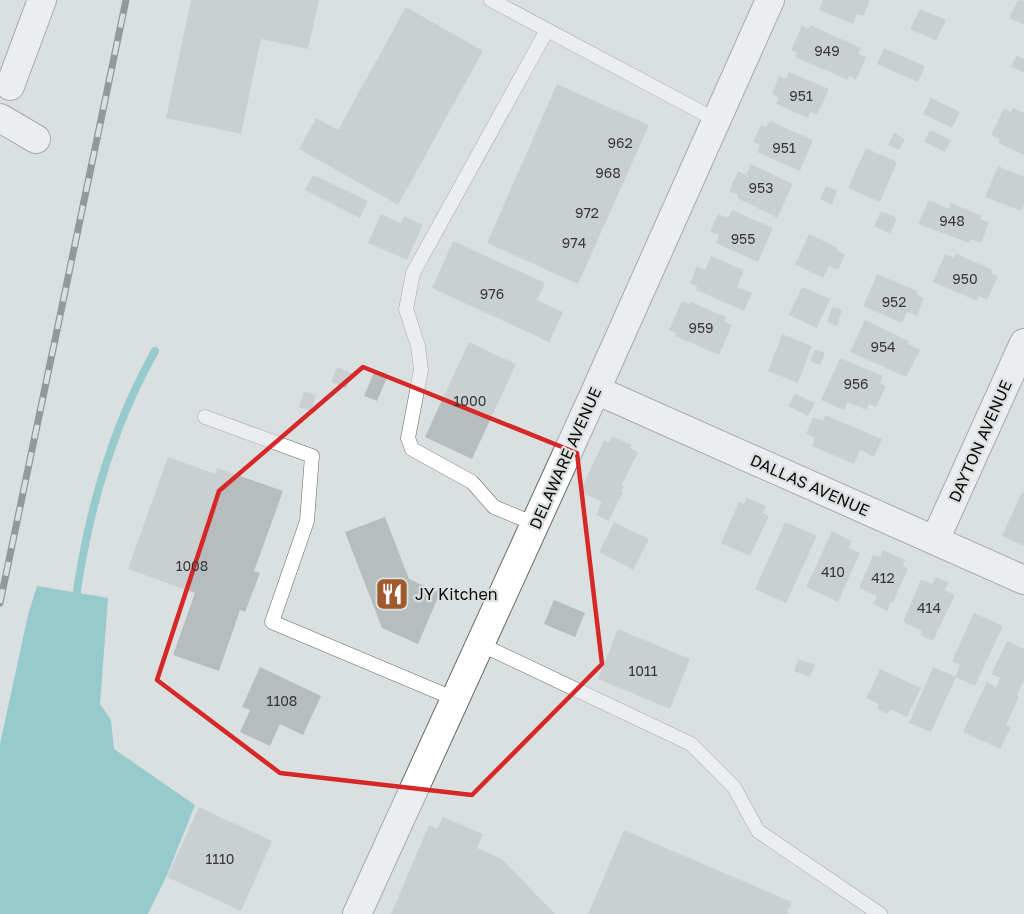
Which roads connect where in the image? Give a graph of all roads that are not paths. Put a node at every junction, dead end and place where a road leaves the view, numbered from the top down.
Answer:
1 (42, 0) edge
2 (491, 0) edge
3 (770, 0) edge
4 (547, 30) junction
5 (10, 86) dead end
6 (0, 118) edge
7 (716, 120) junction
8 (36, 139) dead end
9 (1024, 342) edge
10 (596, 390) junction
11 (205, 417) dead end
12 (535, 524) junction
13 (935, 540) junction
14 (1024, 580) edge
15 (480, 644) junction
16 (455, 699) junction
17 (357, 914) edge
18 (880, 914) edge

1 - 5 street
2 - 4 lane
3 - 7 street, DELAWARE AVENUE
4 - 7 lane
4 - 12 lane
6 - 8 street
7 - 10 street, DELAWARE AVENUE
9 - 13 street, DAYTON AVENUE
10 - 12 street, DELAWARE AVENUE
10 - 13 street, DALLAS AVENUE
11 - 16 lane
12 - 15 street, DELAWARE AVENUE
13 - 14 street, DALLAS AVENUE
15 - 16 street, DELAWARE AVENUE
15 - 18 lane
16 - 17 street, DELAWARE AVENUE

